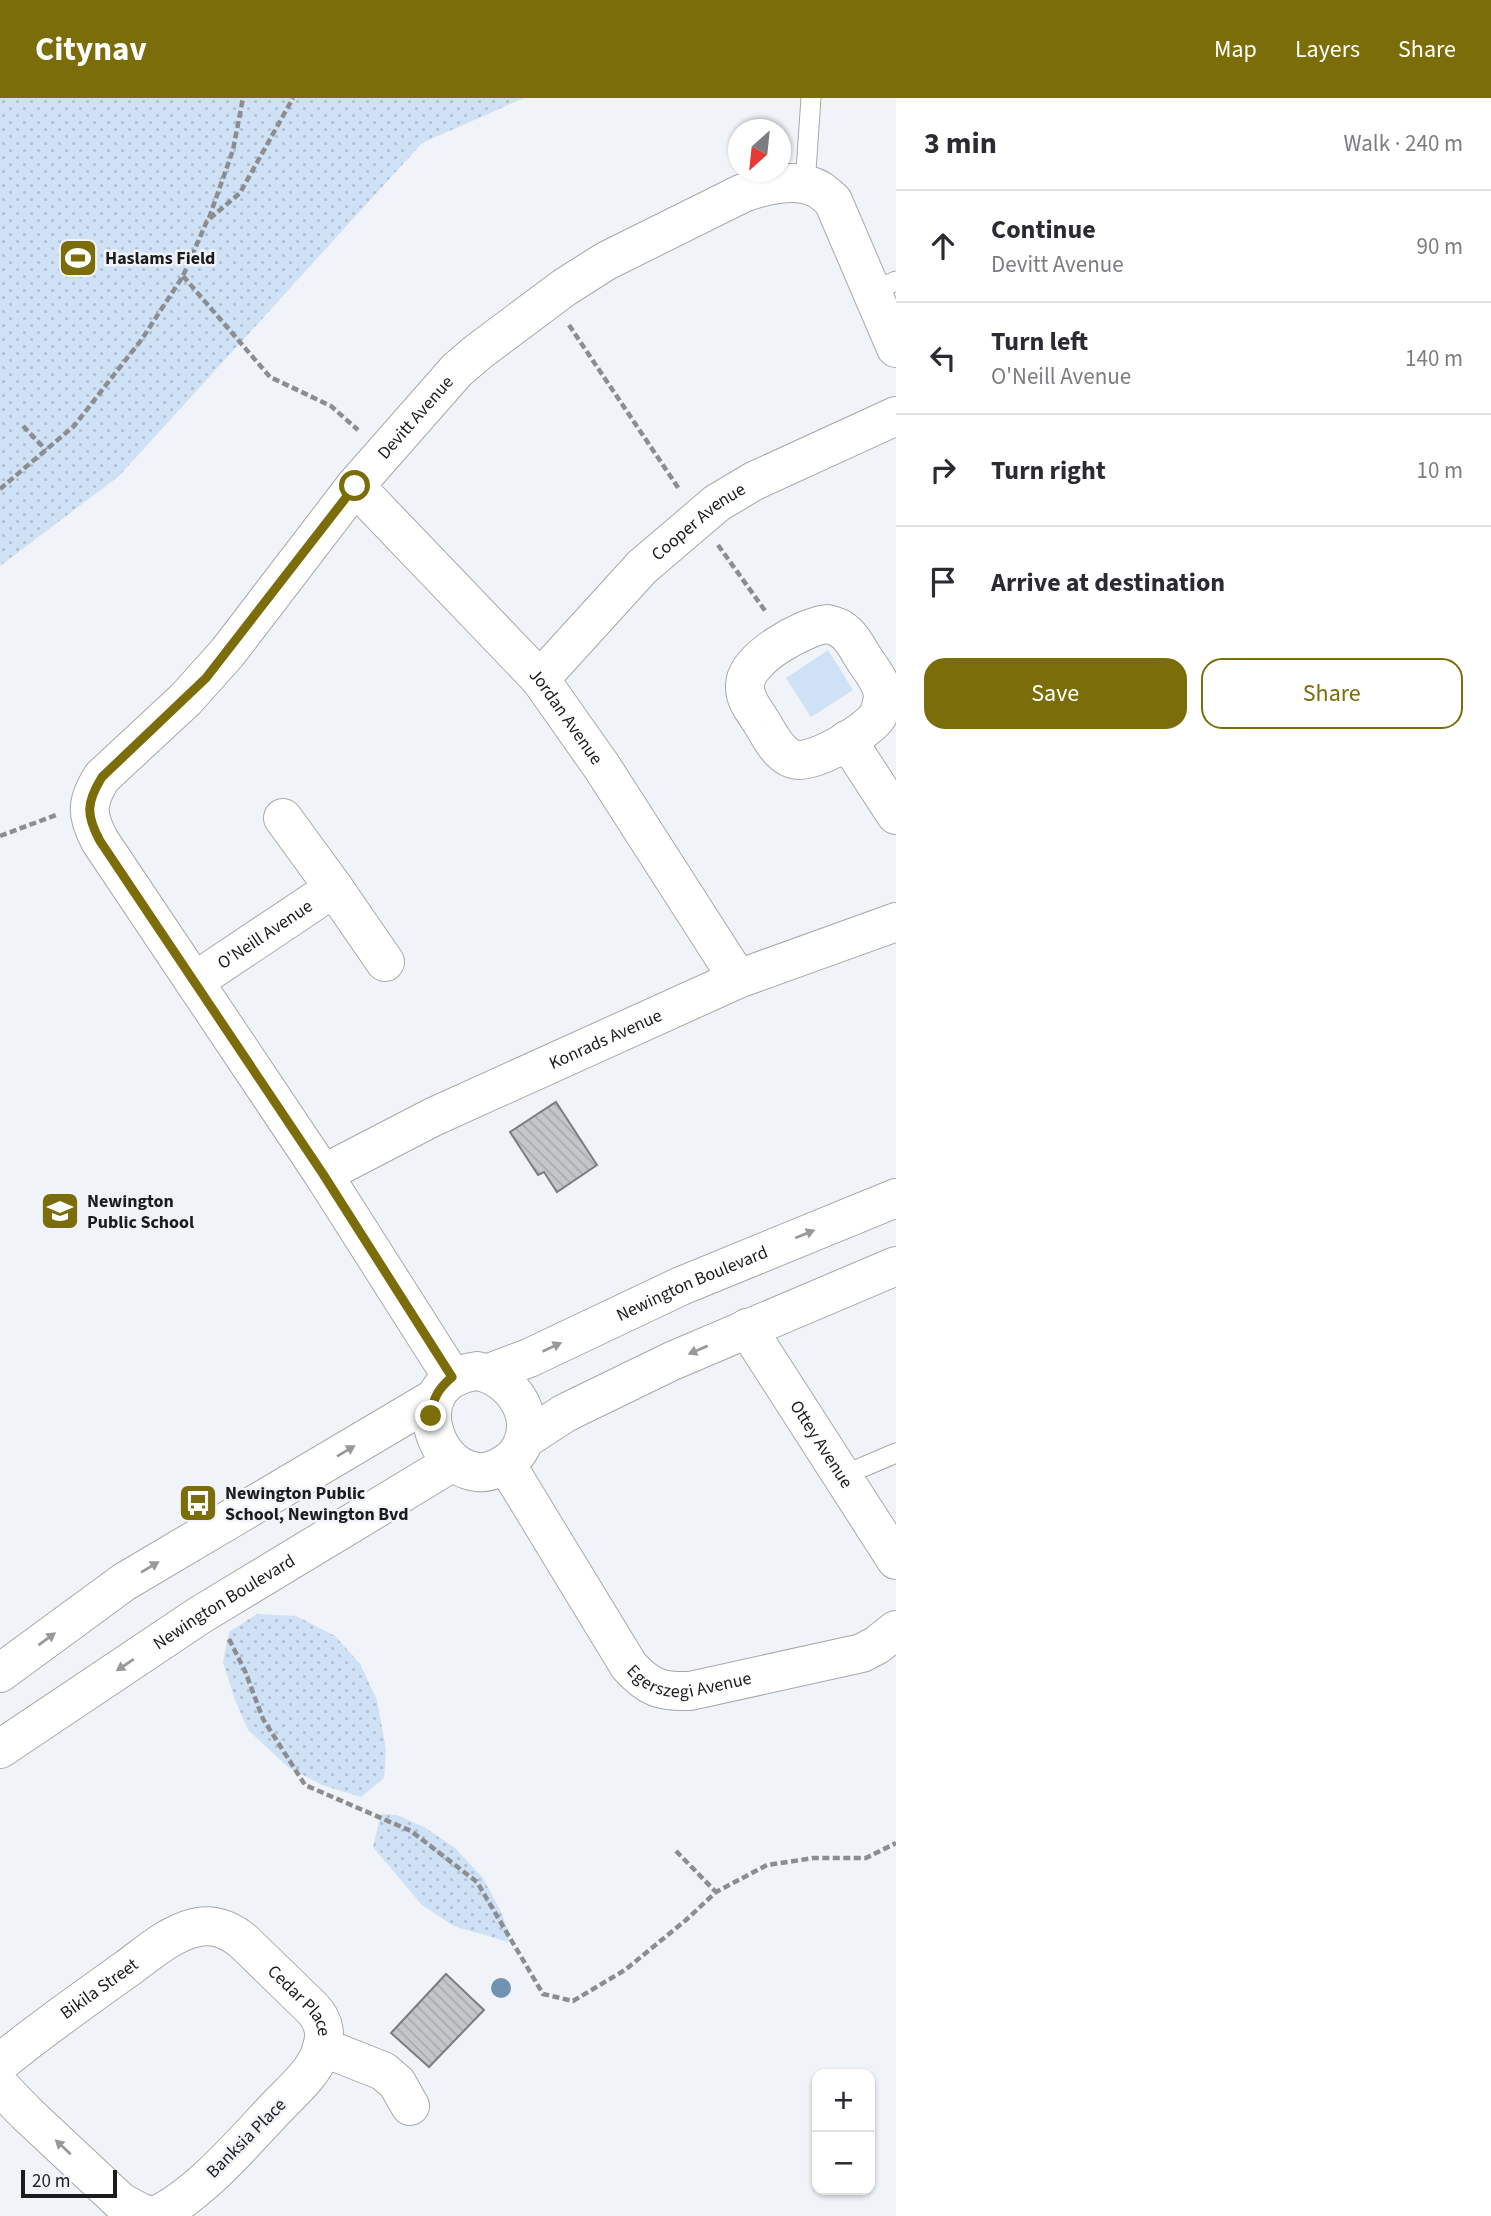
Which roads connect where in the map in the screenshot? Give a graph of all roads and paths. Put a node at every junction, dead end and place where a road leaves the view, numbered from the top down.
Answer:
1 (243, 98) edge
2 (293, 98) edge
3 (811, 98) edge
4 (805, 185) junction
5 (207, 221) junction
6 (183, 276) junction
7 (884, 286) edge
8 (550, 298) junction
9 (896, 348) edge
10 (896, 416) edge
11 (23, 426) dead end
12 (46, 450) junction
13 (359, 481) junction
14 (0, 489) edge
15 (699, 519) junction
16 (787, 642) junction
17 (540, 679) junction
18 (847, 740) junction
19 (90, 803) junction
20 (896, 815) edge
21 (283, 818) dead end
22 (0, 836) edge
23 (334, 888) junction
24 (896, 922) edge
25 (385, 961) dead end
26 (738, 979) junction
27 (195, 981) junction
28 (323, 1174) junction
29 (896, 1198) edge
30 (896, 1266) edge
31 (747, 1328) junction
32 (489, 1373) junction
33 (442, 1388) junction
34 (515, 1451) junction
35 (896, 1453) edge
36 (453, 1462) junction
37 (842, 1476) junction
38 (896, 1560) edge
39 (200, 1615) junction
40 (896, 1630) edge
41 (0, 1673) edge
42 (0, 1749) edge
43 (896, 1843) edge
44 (677, 1851) dead end
45 (716, 1892) junction
46 (206, 1926) joint
47 (323, 2047) junction
48 (0, 2063) edge
49 (0, 2086) edge
50 (410, 2106) dead end
51 (147, 2216) edge
52 (155, 2216) edge

1 - 5 path
2 - 5 path
3 - 4 lane
4 - 7 street
4 - 8 street, Devitt Avenue
5 - 6 path
6 - 12 path
6 - 13 path
7 - 9 street
8 - 13 street, Devitt Avenue
8 - 15 path
10 - 15 street, Cooper Avenue
11 - 12 path
12 - 14 path
13 - 17 street, Jordan Avenue
13 - 19 street, Devitt Avenue
15 - 16 path
15 - 17 street, Cooper Avenue
16 - 18 street
16 - 18 street
17 - 26 street, Jordan Avenue
18 - 20 street
19 - 22 path
19 - 27 street
21 - 23 street
23 - 25 street
23 - 27 street, O'Neill Avenue
24 - 26 street, Konrads Avenue
26 - 28 street, Konrads Avenue
27 - 28 street
28 - 33 street
32 -> 29 street, Newington Boulevard
30 - 31 street
31 -> 34 street
31 - 37 street, Ottey Avenue
32 - 33 street
32 - 34 street
33 - 36 street
41 -> 33 street
34 - 36 street
34 - 40 street, Egerszegi Avenue
35 - 37 lane
36 - 39 street, Newington Boulevard
37 - 38 street, Ottey Avenue
39 -> 42 street, Newington Boulevard
39 - 45 path
43 - 45 path
44 - 45 path
46 - 47 street, Cedar Place
46 - 48 street, Bikila Street
47 - 50 street, Cedar Place
47 - 52 street, Banksia Place
51 -> 49 street
51 - 52 street

